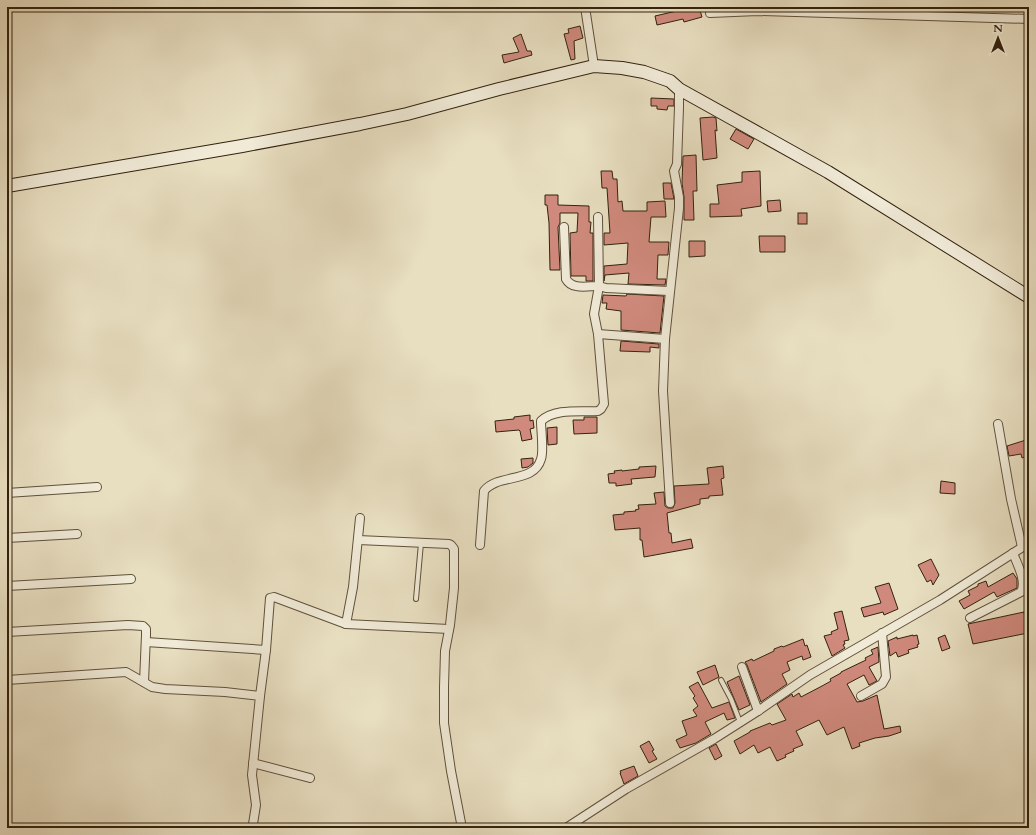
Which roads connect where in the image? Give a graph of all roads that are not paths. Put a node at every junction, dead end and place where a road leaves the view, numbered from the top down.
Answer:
1 (585, 7) edge
2 (710, 13) dead end
3 (1029, 19) edge
4 (594, 66) junction
5 (678, 89) junction
6 (7, 186) edge
7 (598, 217) dead end
8 (564, 227) dead end
9 (599, 286) junction
10 (670, 291) junction
11 (1029, 297) edge
12 (598, 334) junction
13 (665, 338) junction
14 (998, 424) dead end
15 (97, 487) dead end
16 (7, 493) edge
17 (670, 503) dead end
18 (360, 518) dead end
19 (77, 534) dead end
20 (7, 538) edge
21 (358, 540) junction
22 (421, 543) junction
23 (480, 545) dead end
24 (1026, 545) edge
25 (1014, 553) junction
26 (131, 579) dead end
27 (7, 586) edge
28 (416, 599) dead end
29 (970, 618) dead end
30 (346, 624) junction
31 (449, 629) junction
32 (7, 632) edge
33 (882, 633) junction
34 (146, 642) junction
35 (266, 650) junction
36 (742, 667) dead end
37 (7, 680) edge
38 (721, 680) dead end
39 (144, 682) junction
40 (260, 696) junction
41 (861, 696) dead end
42 (758, 711) junction
43 (740, 722) junction
44 (253, 763) junction
45 (310, 778) dead end
46 (255, 828) edge
47 (462, 828) edge
48 (566, 828) edge

1 - 4 street
2 - 3 street
4 - 5 street
4 - 6 street
5 - 10 street
5 - 11 street
7 - 9 street
8 - 9 street
9 - 10 street
9 - 12 street
10 - 13 street
12 - 13 street
12 - 23 street
13 - 17 street
14 - 24 street
15 - 16 street
18 - 21 street
19 - 20 street
21 - 22 street
21 - 30 street
22 - 28 lane
22 - 31 street
24 - 25 street
25 - 29 street
25 - 33 street
26 - 27 street
30 - 31 street
30 - 35 street
31 - 47 street
32 - 34 street
33 - 41 street
33 - 42 street
34 - 35 street
34 - 39 street
35 - 40 street
36 - 42 street
37 - 39 street
38 - 43 lane
39 - 40 street
40 - 44 street
42 - 43 street
43 - 48 street
44 - 45 street
44 - 46 street

